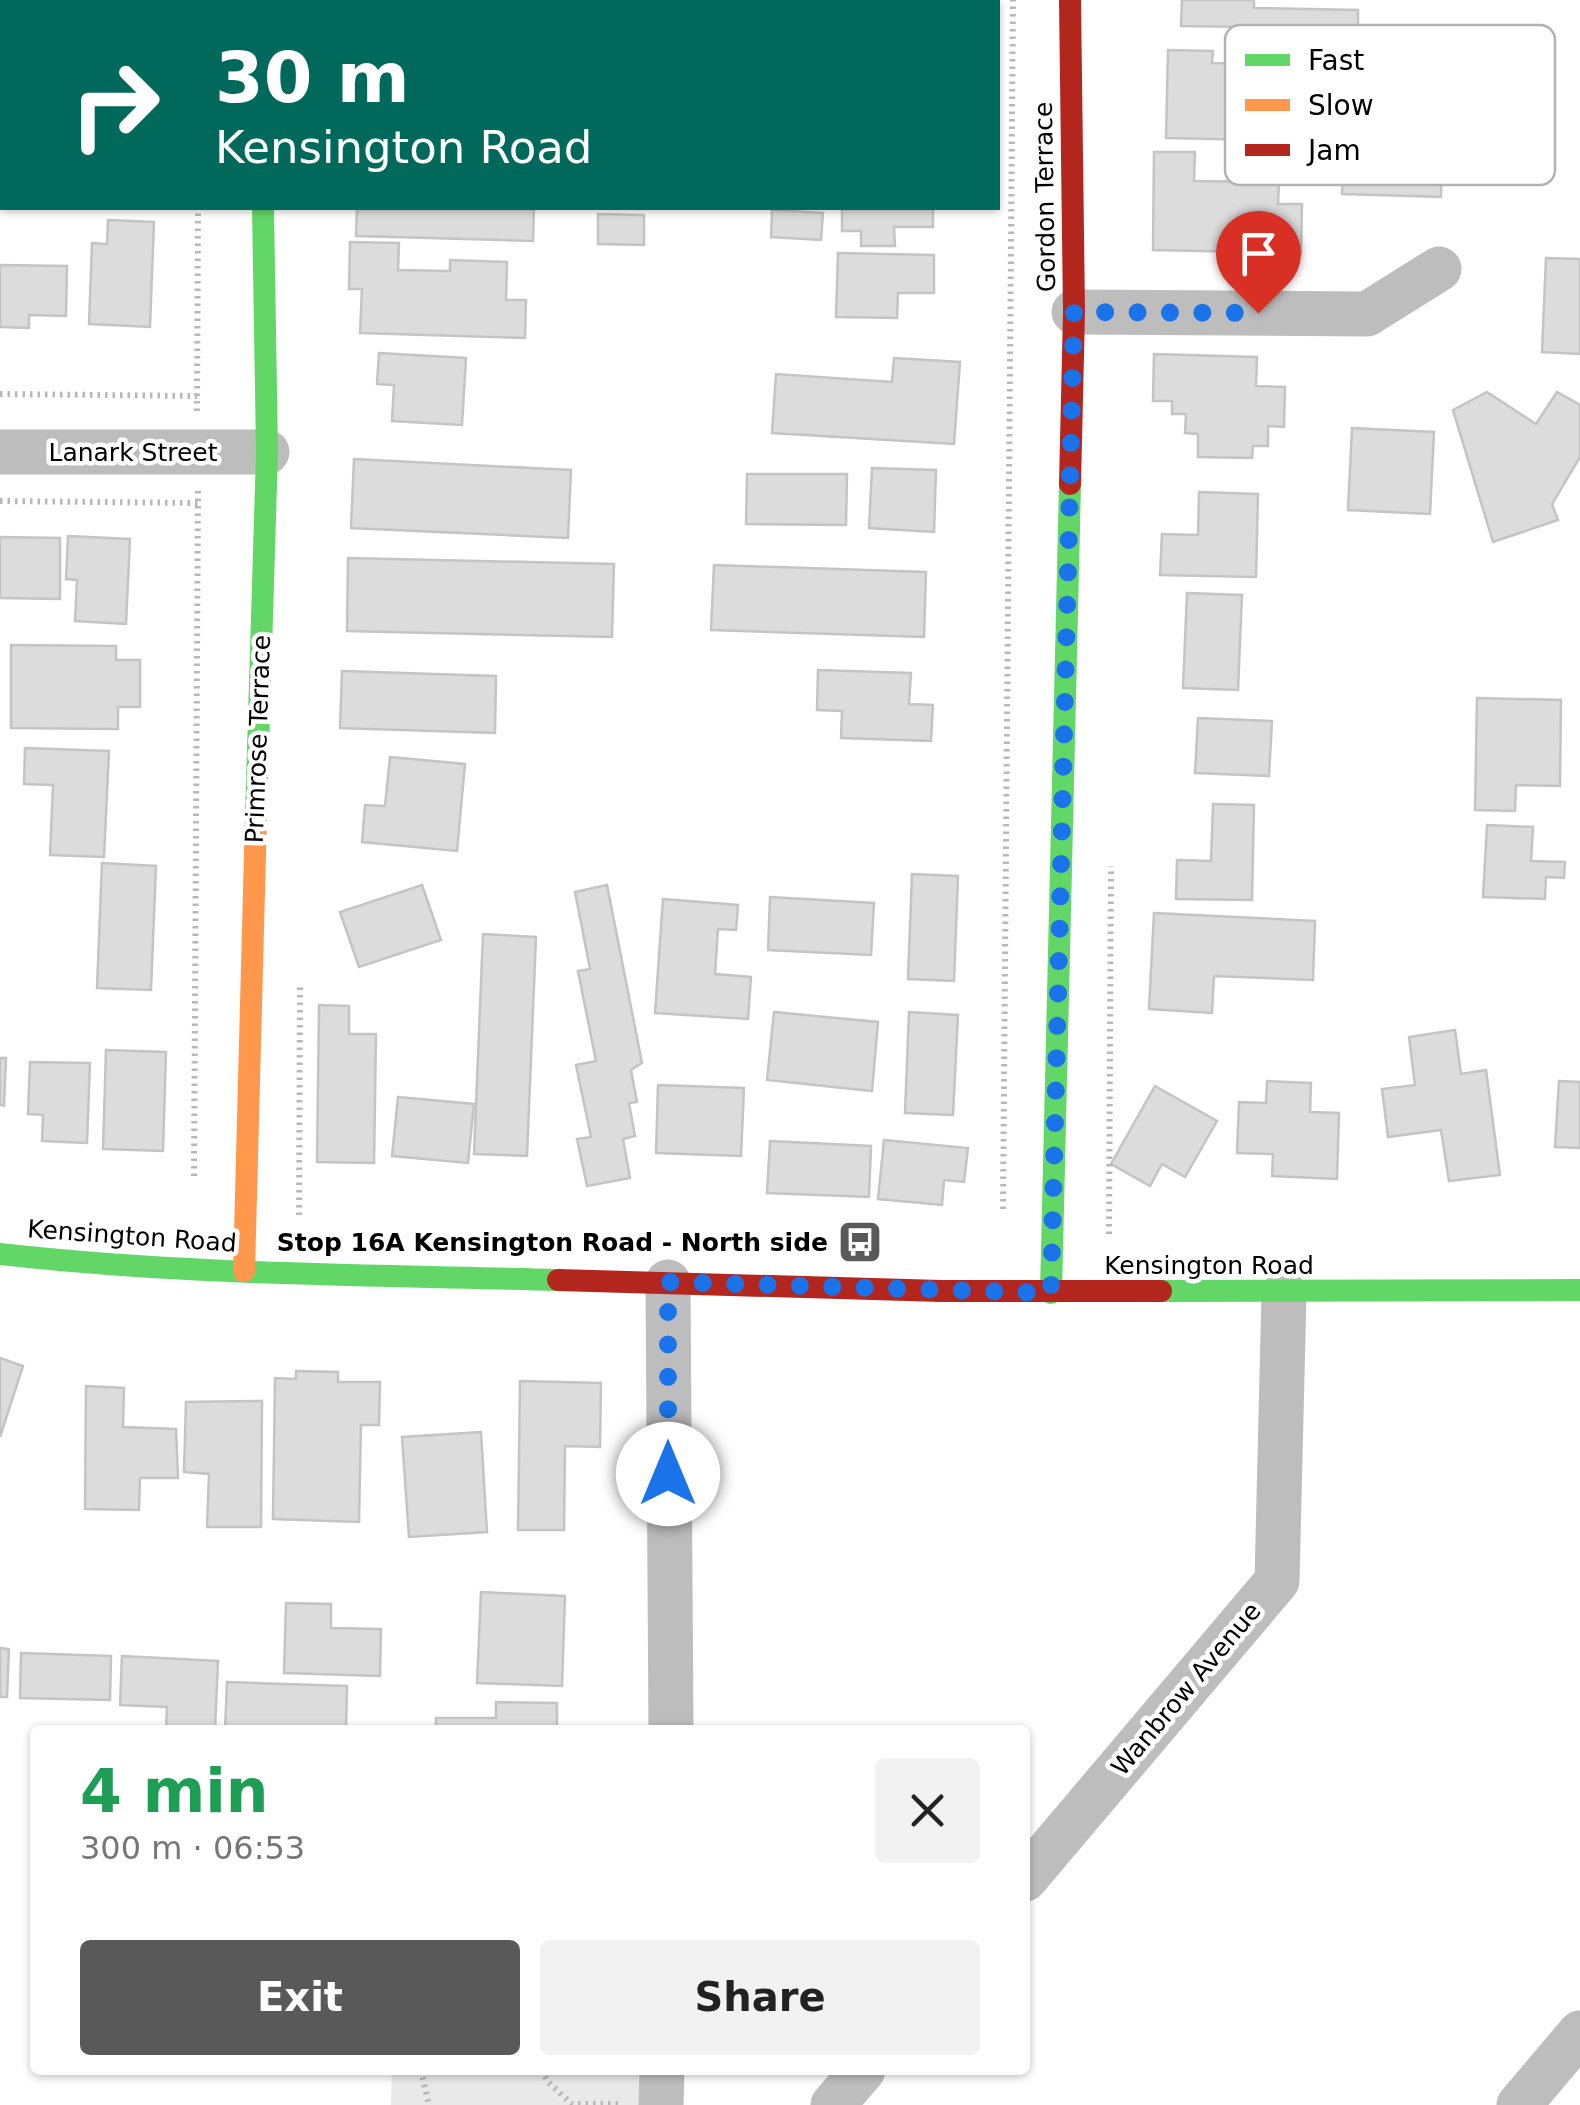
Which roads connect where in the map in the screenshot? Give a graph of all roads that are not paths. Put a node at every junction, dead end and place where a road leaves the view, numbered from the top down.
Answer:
1 (1070, 0) edge
2 (263, 210) edge
3 (1439, 269) dead end
4 (1074, 312) junction
5 (0, 452) edge
6 (267, 452) junction
7 (0, 1254) edge
8 (244, 1271) junction
9 (668, 1282) junction
10 (1580, 1290) edge
11 (1051, 1293) junction
12 (1284, 1293) junction
13 (671, 1725) edge
14 (1030, 1873) edge
15 (1580, 2033) edge
16 (662, 2075) edge
17 (859, 2075) edge
18 (661, 2105) edge
19 (833, 2105) edge
20 (1520, 2105) edge

1 - 4 street, Gordon Terrace
2 - 6 street, Primrose Terrace
3 - 4 street
4 - 11 street, Gordon Terrace
5 - 6 street, Lanark Street
6 - 8 street, Primrose Terrace
7 - 8 street, Kensington Road
8 - 9 street, Kensington Road
9 - 11 street, Kensington Road
9 - 13 street
10 - 12 street, Kensington Road
11 - 12 street, Kensington Road
12 - 14 street, Wanbrow Avenue
15 - 20 street
16 - 18 street
17 - 19 street

